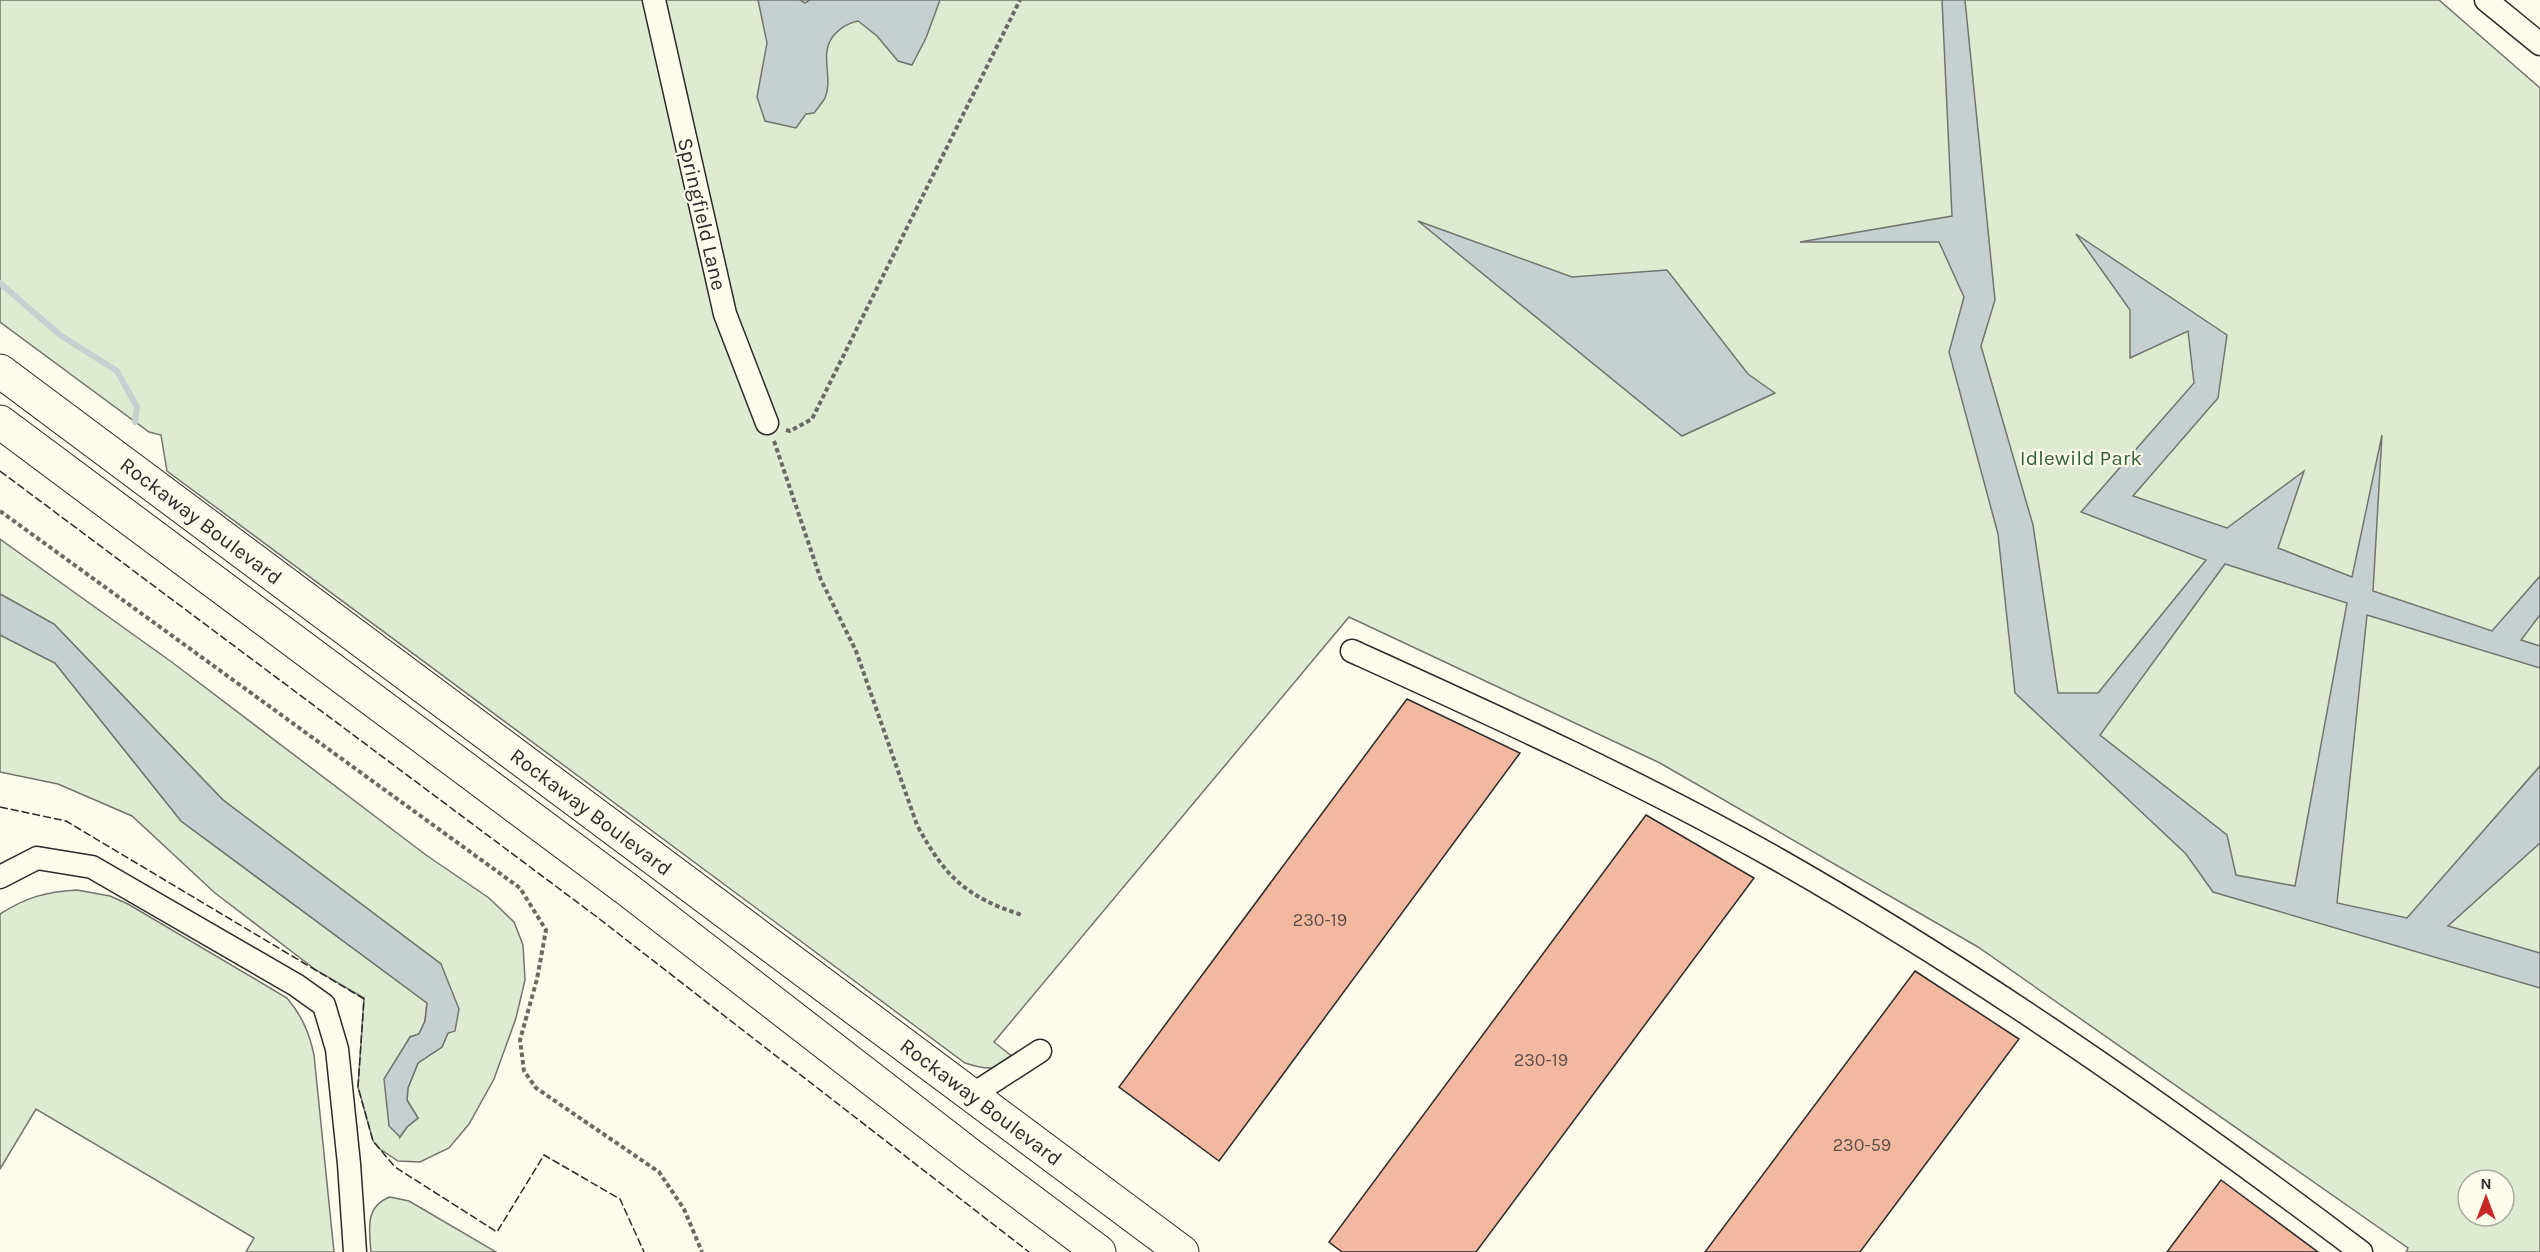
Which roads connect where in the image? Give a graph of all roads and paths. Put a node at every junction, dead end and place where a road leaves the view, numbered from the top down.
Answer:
1 (654, 0) edge
2 (1020, 0) edge
3 (2486, 0) edge
4 (2540, 44) edge
5 (0, 371) edge
6 (0, 422) edge
7 (767, 423) junction
8 (0, 511) edge
9 (1352, 651) dead end
10 (0, 877) edge
11 (1023, 915) dead end
12 (1040, 1051) dead end
13 (972, 1095) junction
14 (355, 1252) edge
15 (702, 1252) edge
16 (1099, 1252) edge
17 (1182, 1252) edge
18 (2361, 1252) edge

1 - 7 street, Springfield Lane
2 - 7 path
3 - 4 street
5 - 13 highway, Rockaway Boulevard
6 - 16 highway, Rockaway Boulevard
7 - 11 path
8 - 15 path
9 - 18 street
10 - 14 street
12 - 13 street
13 - 17 highway, Rockaway Boulevard

